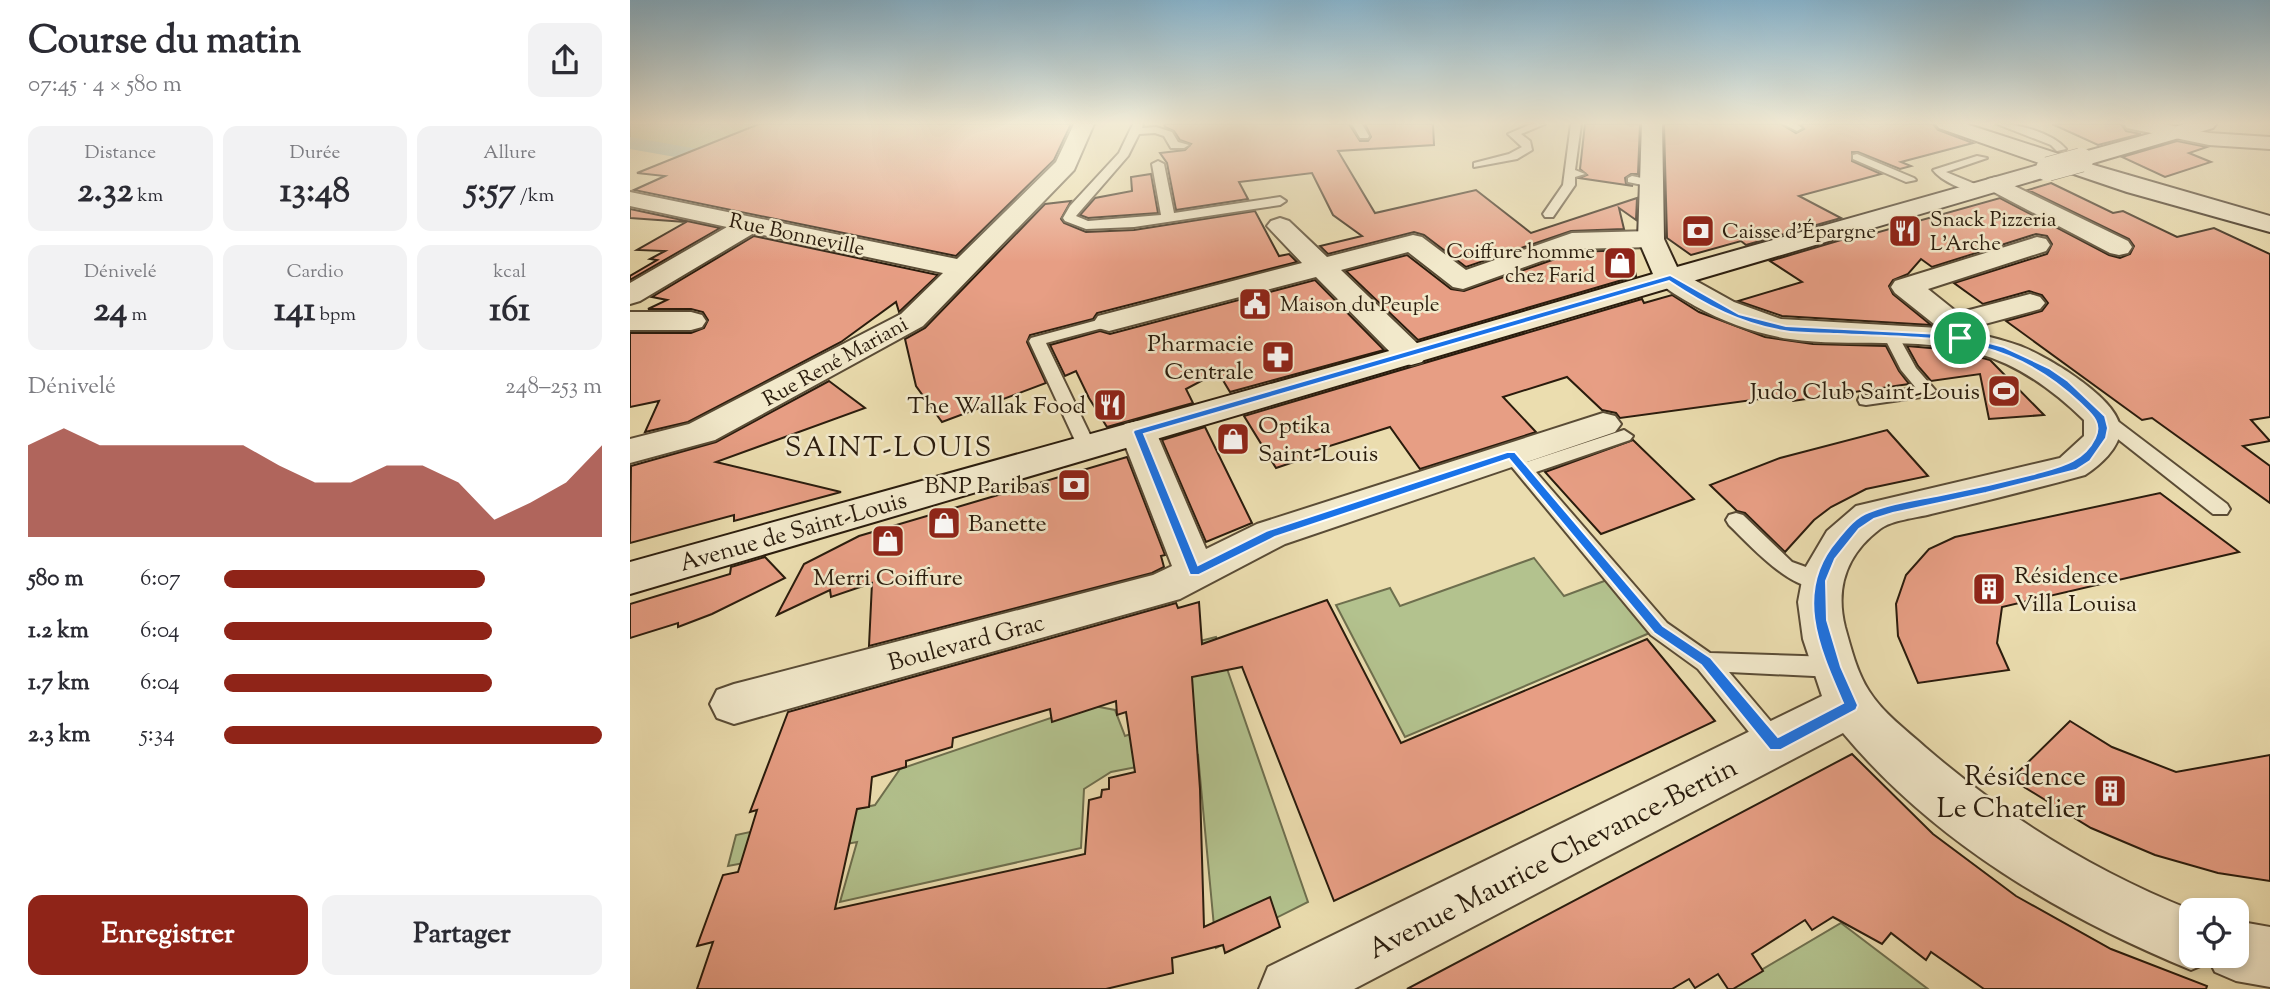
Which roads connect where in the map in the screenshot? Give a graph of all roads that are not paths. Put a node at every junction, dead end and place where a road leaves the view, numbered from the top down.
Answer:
1 (1062, 170) edge
2 (1109, 170) edge
3 (1159, 170) edge
4 (1574, 170) edge
5 (1644, 170) edge
6 (1887, 170) edge
7 (1929, 170) joint
8 (2037, 170) edge
9 (2083, 170) edge
10 (2111, 170) edge
11 (1986, 187) junction
12 (642, 201) edge
13 (1276, 210) joint
14 (2270, 212) edge
15 (1549, 214) dead end
16 (1168, 217) junction
17 (630, 218) edge
18 (751, 224) junction
19 (2270, 224) edge
20 (1651, 239) junction
21 (2037, 245) dead end
22 (2119, 247) dead end
23 (1323, 266) junction
24 (964, 269) junction
25 (1670, 278) junction
26 (630, 295) edge
27 (2030, 303) dead end
28 (630, 321) edge
29 (691, 321) dead end
30 (1109, 323) joint
31 (1957, 330) junction
32 (1890, 333) junction
33 (1411, 355) junction
34 (1866, 400) dead end
35 (2100, 416) junction
36 (1614, 430) dead end
37 (1138, 432) junction
38 (1087, 447) junction
39 (630, 452) edge
40 (1517, 462) junction
41 (2220, 509) dead end
42 (1736, 520) dead end
43 (1195, 572) junction
44 (630, 578) edge
45 (1820, 581) junction
46 (1706, 662) junction
47 (1843, 686) junction
48 (734, 704) dead end
49 (1776, 745) junction
50 (2179, 935) edge
51 (2249, 953) edge
52 (2270, 957) edge
53 (1290, 989) edge

1 - 24 street, Rue René Mariani
2 - 16 lane
3 - 16 lane
4 - 15 lane
5 - 20 street
6 - 7 lane
7 - 11 lane
8 - 11 street, Avenue de Saint-Louis
9 - 19 street
10 - 14 street
11 - 22 street
11 - 25 street, Avenue de Saint-Louis
12 - 17 street
12 - 18 street, Rue Bonneville
13 - 16 lane
13 - 23 street
18 - 24 street, Rue Bonneville
18 - 26 street
20 - 23 street
20 - 25 street
21 - 31 street
23 - 30 street
23 - 33 street
24 - 39 street, Rue René Mariani
25 - 32 street
25 - 33 street, Avenue de Saint-Louis
27 - 31 street
28 - 29 street
30 - 38 lane
31 - 32 street
31 - 35 street
32 - 34 lane
33 - 37 street, Avenue de Saint-Louis
35 - 41 lane
35 - 45 street
36 - 40 street, Boulevard Grac
37 - 38 street, Avenue de Saint-Louis
37 - 43 street
38 - 44 street, Avenue de Saint-Louis
40 - 43 street, Boulevard Grac
40 - 46 lane
42 - 45 lane
43 - 48 street, Boulevard Grac
45 - 47 street
46 - 47 lane
46 - 49 lane
47 - 49 street, Avenue Maurice Chevance-Bertin
47 - 50 street
49 - 53 street, Avenue Maurice Chevance-Bertin
51 - 52 street

